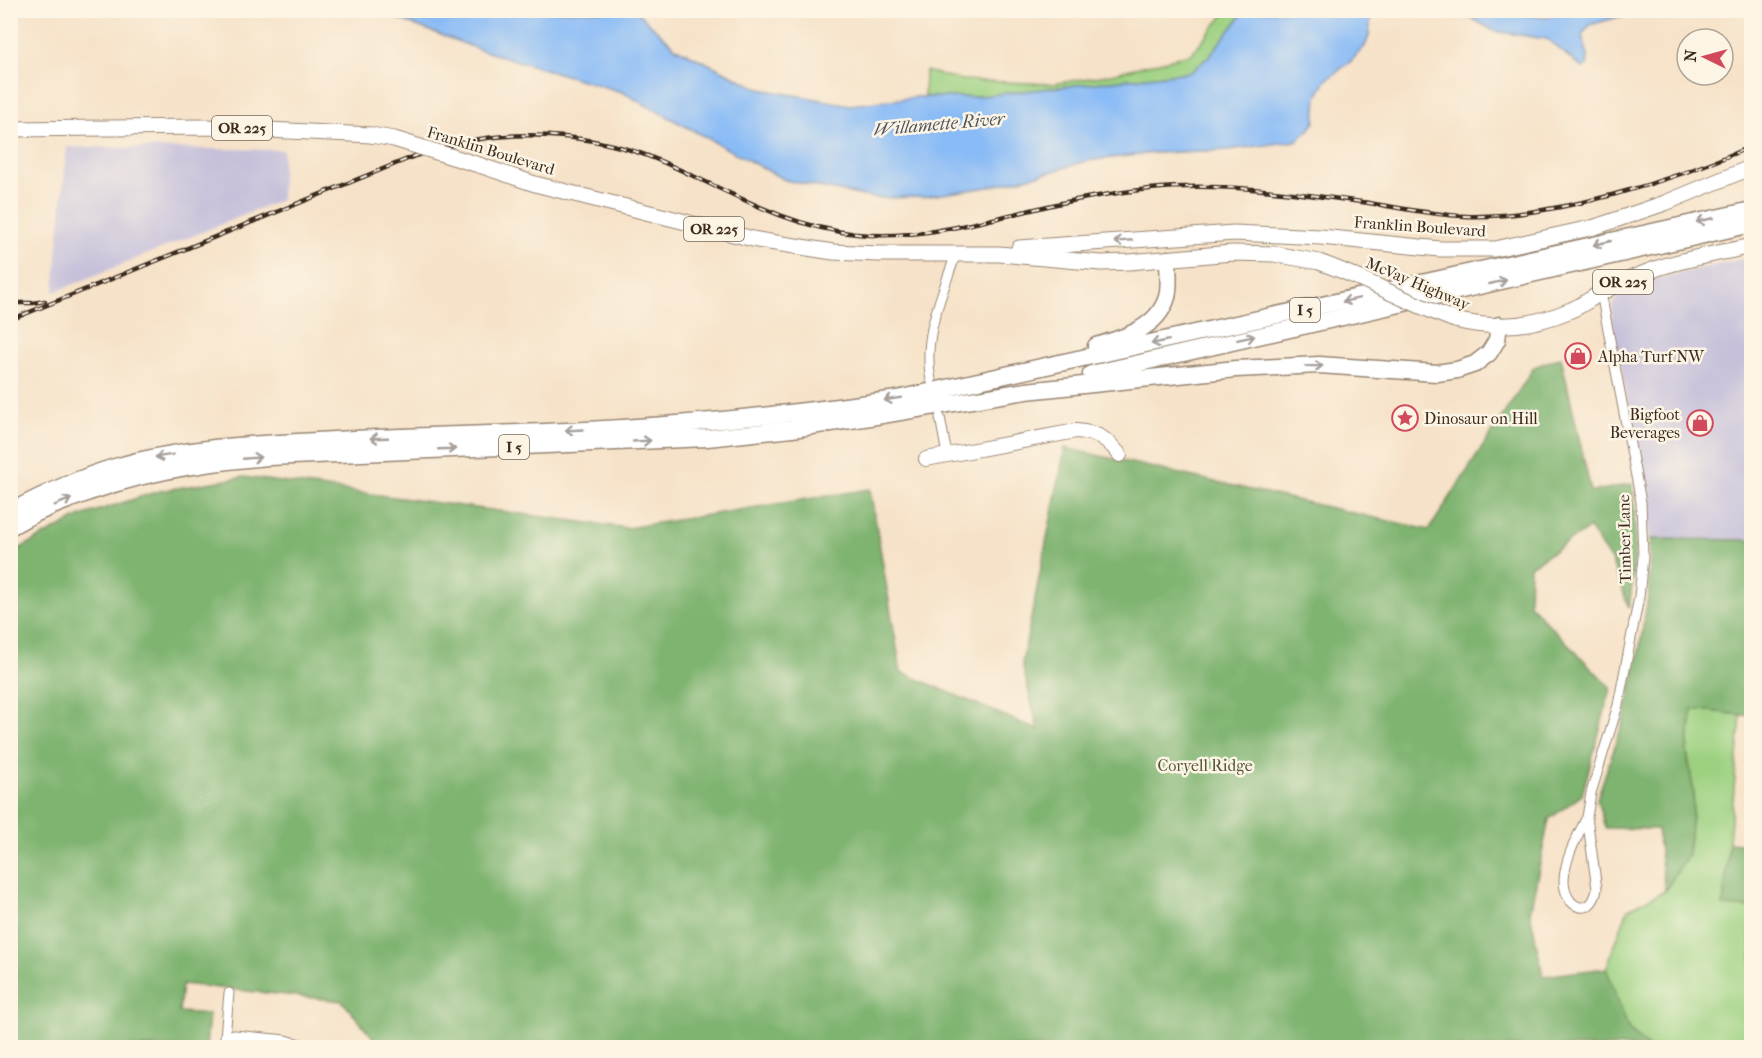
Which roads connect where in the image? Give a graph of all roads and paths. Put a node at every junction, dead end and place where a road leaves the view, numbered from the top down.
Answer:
1 (10, 129) edge
2 (1752, 167) edge
3 (1752, 210) edge
4 (1752, 224) edge
5 (1181, 236) junction
6 (1752, 246) edge
7 (956, 253) junction
8 (1168, 259) junction
9 (1601, 293) junction
10 (1499, 325) junction
11 (931, 380) dead end
12 (951, 388) junction
13 (1026, 390) junction
14 (940, 417) dead end
15 (947, 455) junction
16 (1120, 455) dead end
17 (926, 459) dead end
18 (10, 512) edge
19 (10, 527) edge
20 (1587, 817) junction
21 (229, 993) dead end
22 (225, 1034) junction
23 (224, 1047) edge
24 (314, 1047) edge

1 - 7 main road, Franklin Boulevard / OR 225, bridge
2 - 5 main road, Franklin Boulevard
3 -> 12 highway, I 5
13 -> 4 highway, I 5
5 -> 7 main road, Franklin Boulevard
5 - 8 main road
6 - 9 main road, McVay Highway / OR 225
7 - 8 main road, Franklin Boulevard / OR 225
7 - 11 street
8 - 10 main road, McVay Highway / OR 225, bridge
8 - 12 highway
9 - 10 main road, McVay Highway / OR 225
9 - 20 street, Timber Lane
13 -> 10 highway
12 -> 18 highway, I 5
19 -> 13 highway, I 5
14 - 15 street
15 - 16 street
15 - 17 street
20 - 20 street, Timber Lane
21 - 22 street
22 - 23 street
22 - 24 street

